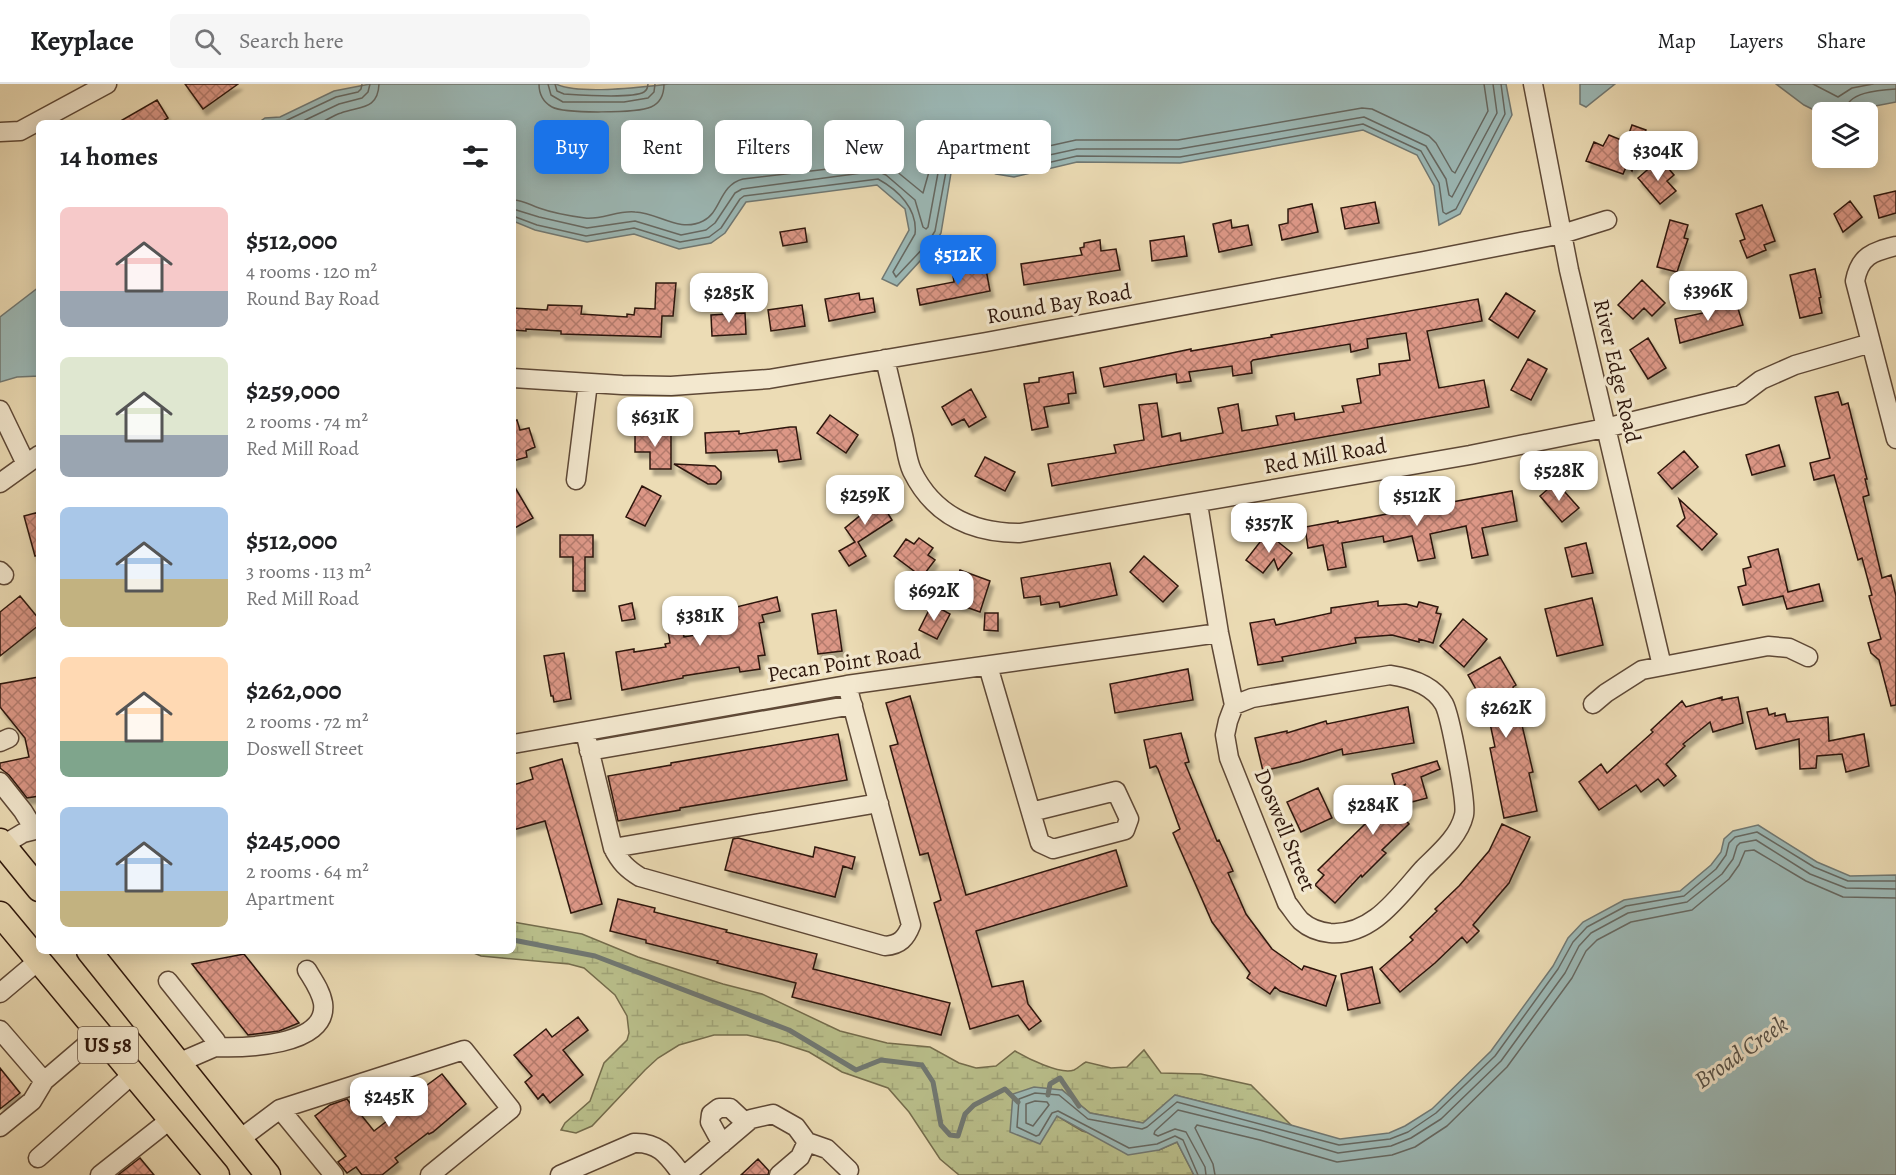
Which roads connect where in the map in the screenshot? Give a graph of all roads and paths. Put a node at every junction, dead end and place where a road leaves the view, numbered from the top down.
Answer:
1 (107, 84) edge
2 (1533, 84) edge
3 (40, 120) edge
4 (36, 122) edge
5 (0, 132) edge
6 (1607, 220) dead end
7 (1562, 234) junction
8 (1896, 246) edge
9 (1871, 343) junction
10 (885, 359) junction
11 (516, 378) edge
12 (588, 383) junction
13 (0, 410) edge
14 (1605, 428) junction
15 (1896, 439) edge
16 (33, 460) edge
17 (576, 480) dead end
18 (0, 483) edge
19 (1198, 504) junction
20 (1219, 633) junction
21 (1808, 657) dead end
22 (988, 666) junction
23 (1662, 666) junction
24 (847, 685) junction
25 (1593, 704) dead end
26 (853, 705) junction
27 (1234, 705) junction
28 (585, 732) junction
29 (516, 744) edge
30 (589, 751) junction
31 (0, 782) edge
32 (879, 802) junction
33 (1031, 812) junction
34 (36, 828) edge
35 (36, 829) edge
36 (2, 843) edge
37 (613, 848) junction
38 (36, 885) edge
39 (0, 914) edge
40 (91, 954) edge
41 (38, 961) junction
42 (307, 970) dead end
43 (168, 981) dead end
44 (0, 993) edge
45 (0, 1030) edge
46 (99, 1034) junction
47 (215, 1047) junction
48 (178, 1063) junction
49 (133, 1074) junction
50 (44, 1081) junction
51 (280, 1109) junction
52 (171, 1119) junction
53 (746, 1123) junction
54 (0, 1127) edge
55 (240, 1139) junction
56 (807, 1142) junction
57 (722, 1144) junction
58 (38, 1158) dead end
59 (849, 1170) dead end
60 (100, 1175) edge
61 (217, 1175) edge
62 (268, 1175) edge
63 (334, 1175) edge
64 (430, 1175) edge
65 (560, 1175) edge
66 (684, 1175) edge
67 (779, 1175) edge

1 - 3 street
2 - 7 street, River Edge Road
4 - 5 street
6 - 7 street, Round Bay Road
7 - 10 street, Round Bay Road
7 - 14 street, River Edge Road
8 - 9 street
9 - 14 street, Red Mill Road
9 - 15 street
10 - 12 street, Round Bay Road
10 - 19 street, Red Mill Road
11 - 12 street, Round Bay Road
12 - 17 street
13 - 16 street
14 - 19 street, Red Mill Road
14 - 23 street, River Edge Road
16 - 18 street
19 - 20 street, Doswell Street
20 - 22 street, Pecan Point Road
20 - 27 street, Doswell Street
21 - 23 street
22 - 24 street, Pecan Point Road
22 - 33 street
23 - 25 street
24 - 26 street
24 - 28 street, Pecan Point Road
26 - 30 street
26 - 32 street
27 - 27 street, Doswell Street
28 - 29 street, Pecan Point Road
28 - 30 street
30 - 37 street
31 - 34 street
32 - 37 street
32 - 37 street
33 - 33 street
35 - 36 street
36 - 38 main road
39 - 41 main road, US 58
40 - 48 main road, US 58
41 - 44 street
41 - 46 main road, US 58
42 - 47 street
43 - 47 street
45 - 50 street
46 - 49 main road, US 58
46 - 50 street
47 - 48 street
48 - 55 main road, US 58
49 - 52 main road, US 58
49 - 58 street
50 - 54 street
51 - 55 street
51 - 63 street
51 - 64 street
52 - 60 street
52 - 61 main road, US 58
53 - 56 street
53 - 57 street
53 - 57 street
55 - 62 main road, US 58
56 - 59 street
56 - 67 street
57 - 66 street
65 - 66 street

